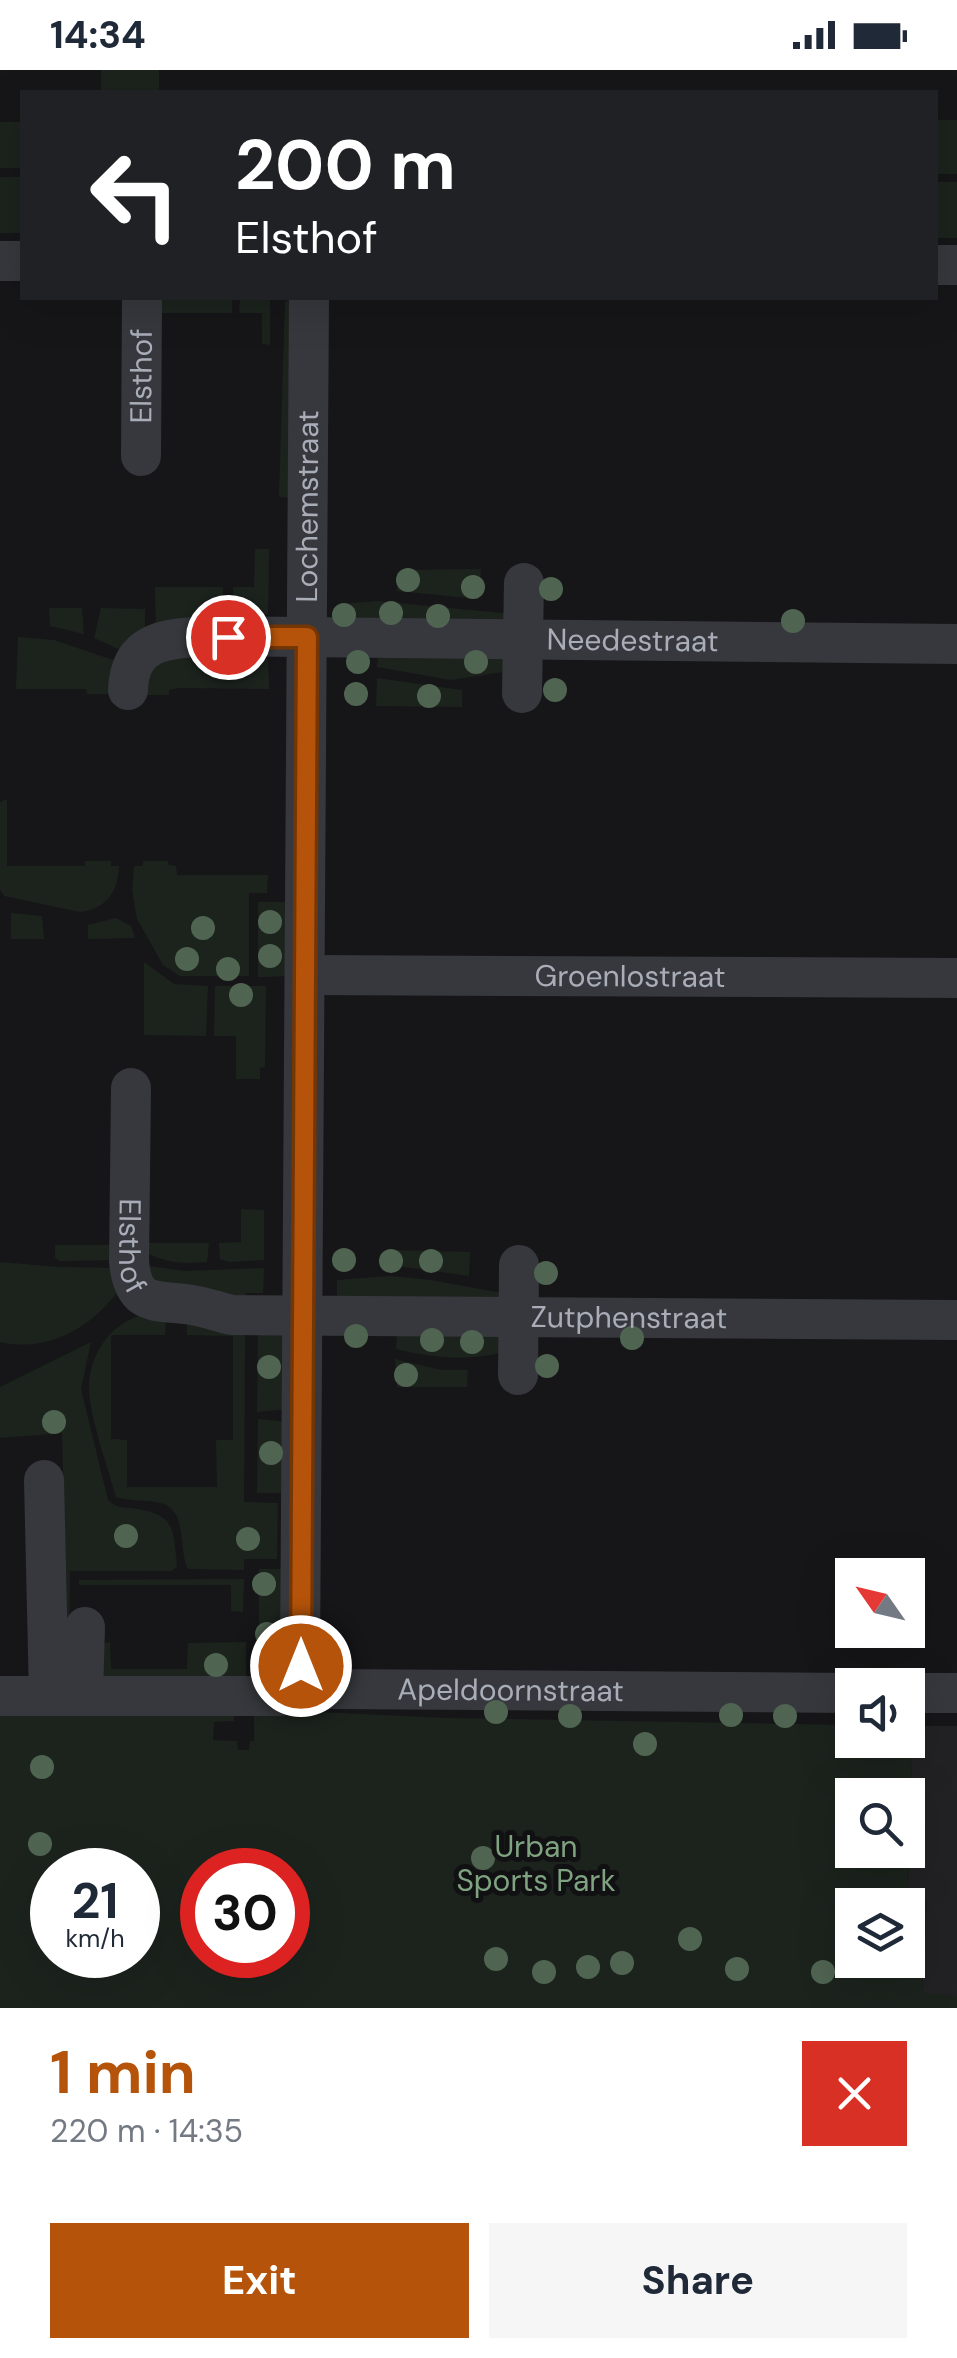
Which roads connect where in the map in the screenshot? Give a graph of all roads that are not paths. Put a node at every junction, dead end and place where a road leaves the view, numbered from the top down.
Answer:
1 (142, 300) edge
2 (310, 300) edge
3 (141, 456) dead end
4 (524, 583) dead end
5 (307, 637) junction
6 (524, 639) junction
7 (957, 644) edge
8 (128, 690) dead end
9 (522, 693) dead end
10 (305, 975) junction
11 (957, 978) edge
12 (131, 1088) dead end
13 (519, 1265) dead end
14 (303, 1316) junction
15 (518, 1317) junction
16 (957, 1320) edge
17 (518, 1376) dead end
18 (44, 1480) dead end
19 (85, 1627) dead end
20 (306, 1676) junction
21 (835, 1693) edge
22 (925, 1693) edge
23 (957, 1694) edge
24 (0, 1696) edge
25 (66, 1696) junction

1 - 3 street, Elsthof
2 - 5 street, Lochemstraat
4 - 6 street
5 - 6 street, Needestraat
5 - 8 street
5 - 10 street, Lochemstraat
6 - 7 street, Needestraat
6 - 9 street
10 - 11 street, Groenlostraat
10 - 14 street, Lochemstraat
12 - 14 street, Elsthof
13 - 15 street
14 - 15 street, Zutphenstraat
14 - 20 street, Lochemstraat
15 - 16 street, Zutphenstraat
15 - 17 street
18 - 25 street
19 - 25 street
20 - 21 street, Apeldoornstraat
20 - 25 street
22 - 23 street
24 - 25 street

